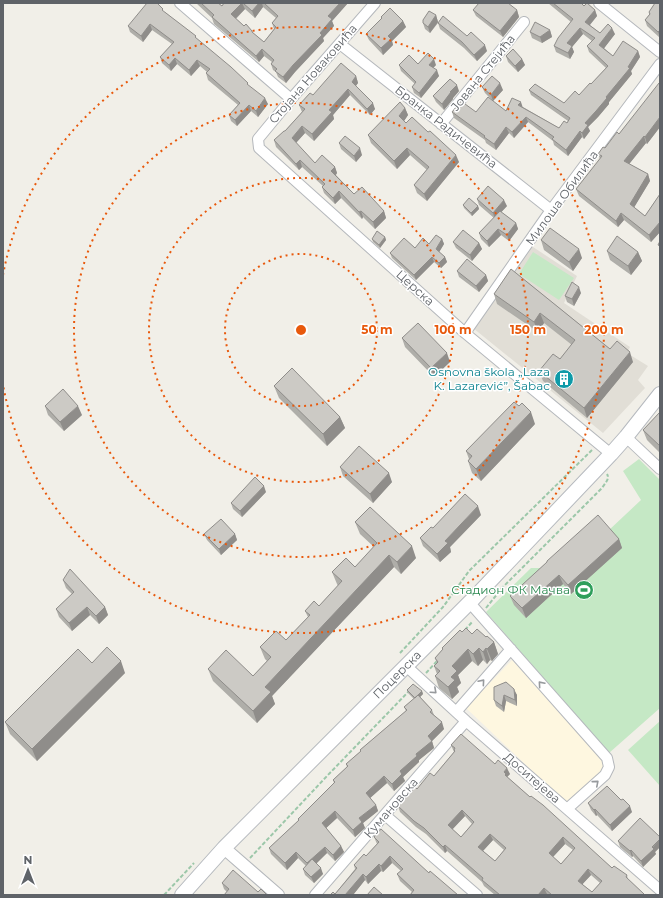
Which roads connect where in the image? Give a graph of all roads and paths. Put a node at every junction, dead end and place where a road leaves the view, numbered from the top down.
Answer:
1 (180, 3) edge
2 (375, 3) edge
3 (599, 3) edge
4 (524, 22) dead end
5 (340, 44) junction
6 (660, 52) edge
7 (660, 64) edge
8 (291, 99) junction
9 (441, 124) junction
10 (259, 148) joint
11 (551, 210) junction
12 (465, 333) junction
13 (660, 394) edge
14 (626, 437) junction
15 (598, 444) junction
16 (611, 454) junction
17 (599, 466) junction
18 (660, 469) edge
19 (469, 602) junction
20 (480, 614) junction
21 (464, 631) edge
22 (511, 649) junction
23 (439, 659) edge
24 (402, 660) junction
25 (420, 679) junction
26 (456, 712) junction
27 (466, 721) junction
28 (566, 809) junction
29 (385, 815) junction
30 (224, 848) junction
31 (196, 860) dead end
32 (244, 865) junction
33 (660, 890) edge
34 (164, 895) edge
35 (182, 895) edge
36 (278, 895) edge
37 (315, 895) edge
38 (477, 895) edge

1 - 8 street
2 - 5 street, Стојана Новаковића
3 - 6 street
4 - 9 street, Јована Стејића
5 - 8 street, Стојана Новаковића
5 - 9 street, Бранка Радичевића
7 - 11 street, Милоша Обилића
8 - 10 street, Стојана Новаковића
9 - 11 street, Бранка Радичевића
10 - 12 street, Церска
11 - 12 street, Милоша Обилића
12 - 15 street, Церска
13 - 14 main road, Поцерска
14 - 16 main road, Поцерска
14 - 18 street
15 - 16 street, Церска
15 - 24 path
16 - 17 main road, Поцерска
17 - 19 main road, Поцерска
17 - 20 path
19 - 20 street
19 - 24 main road, Поцерска
20 - 21 path
20 - 22 street
26 -> 22 street
28 -> 22 street
23 - 25 path
24 - 25 street, Доситејева
24 - 30 main road, Поцерска
25 -> 26 street, Доситејева
25 - 32 path
26 - 27 street, Доситејева
27 - 28 street, Доситејева
27 - 29 street, Кумановска
28 - 33 street, Доситејева
29 - 37 street, Кумановска
29 - 38 street
30 - 32 street
30 - 35 main road, Поцерска
31 - 34 path
32 - 36 street

